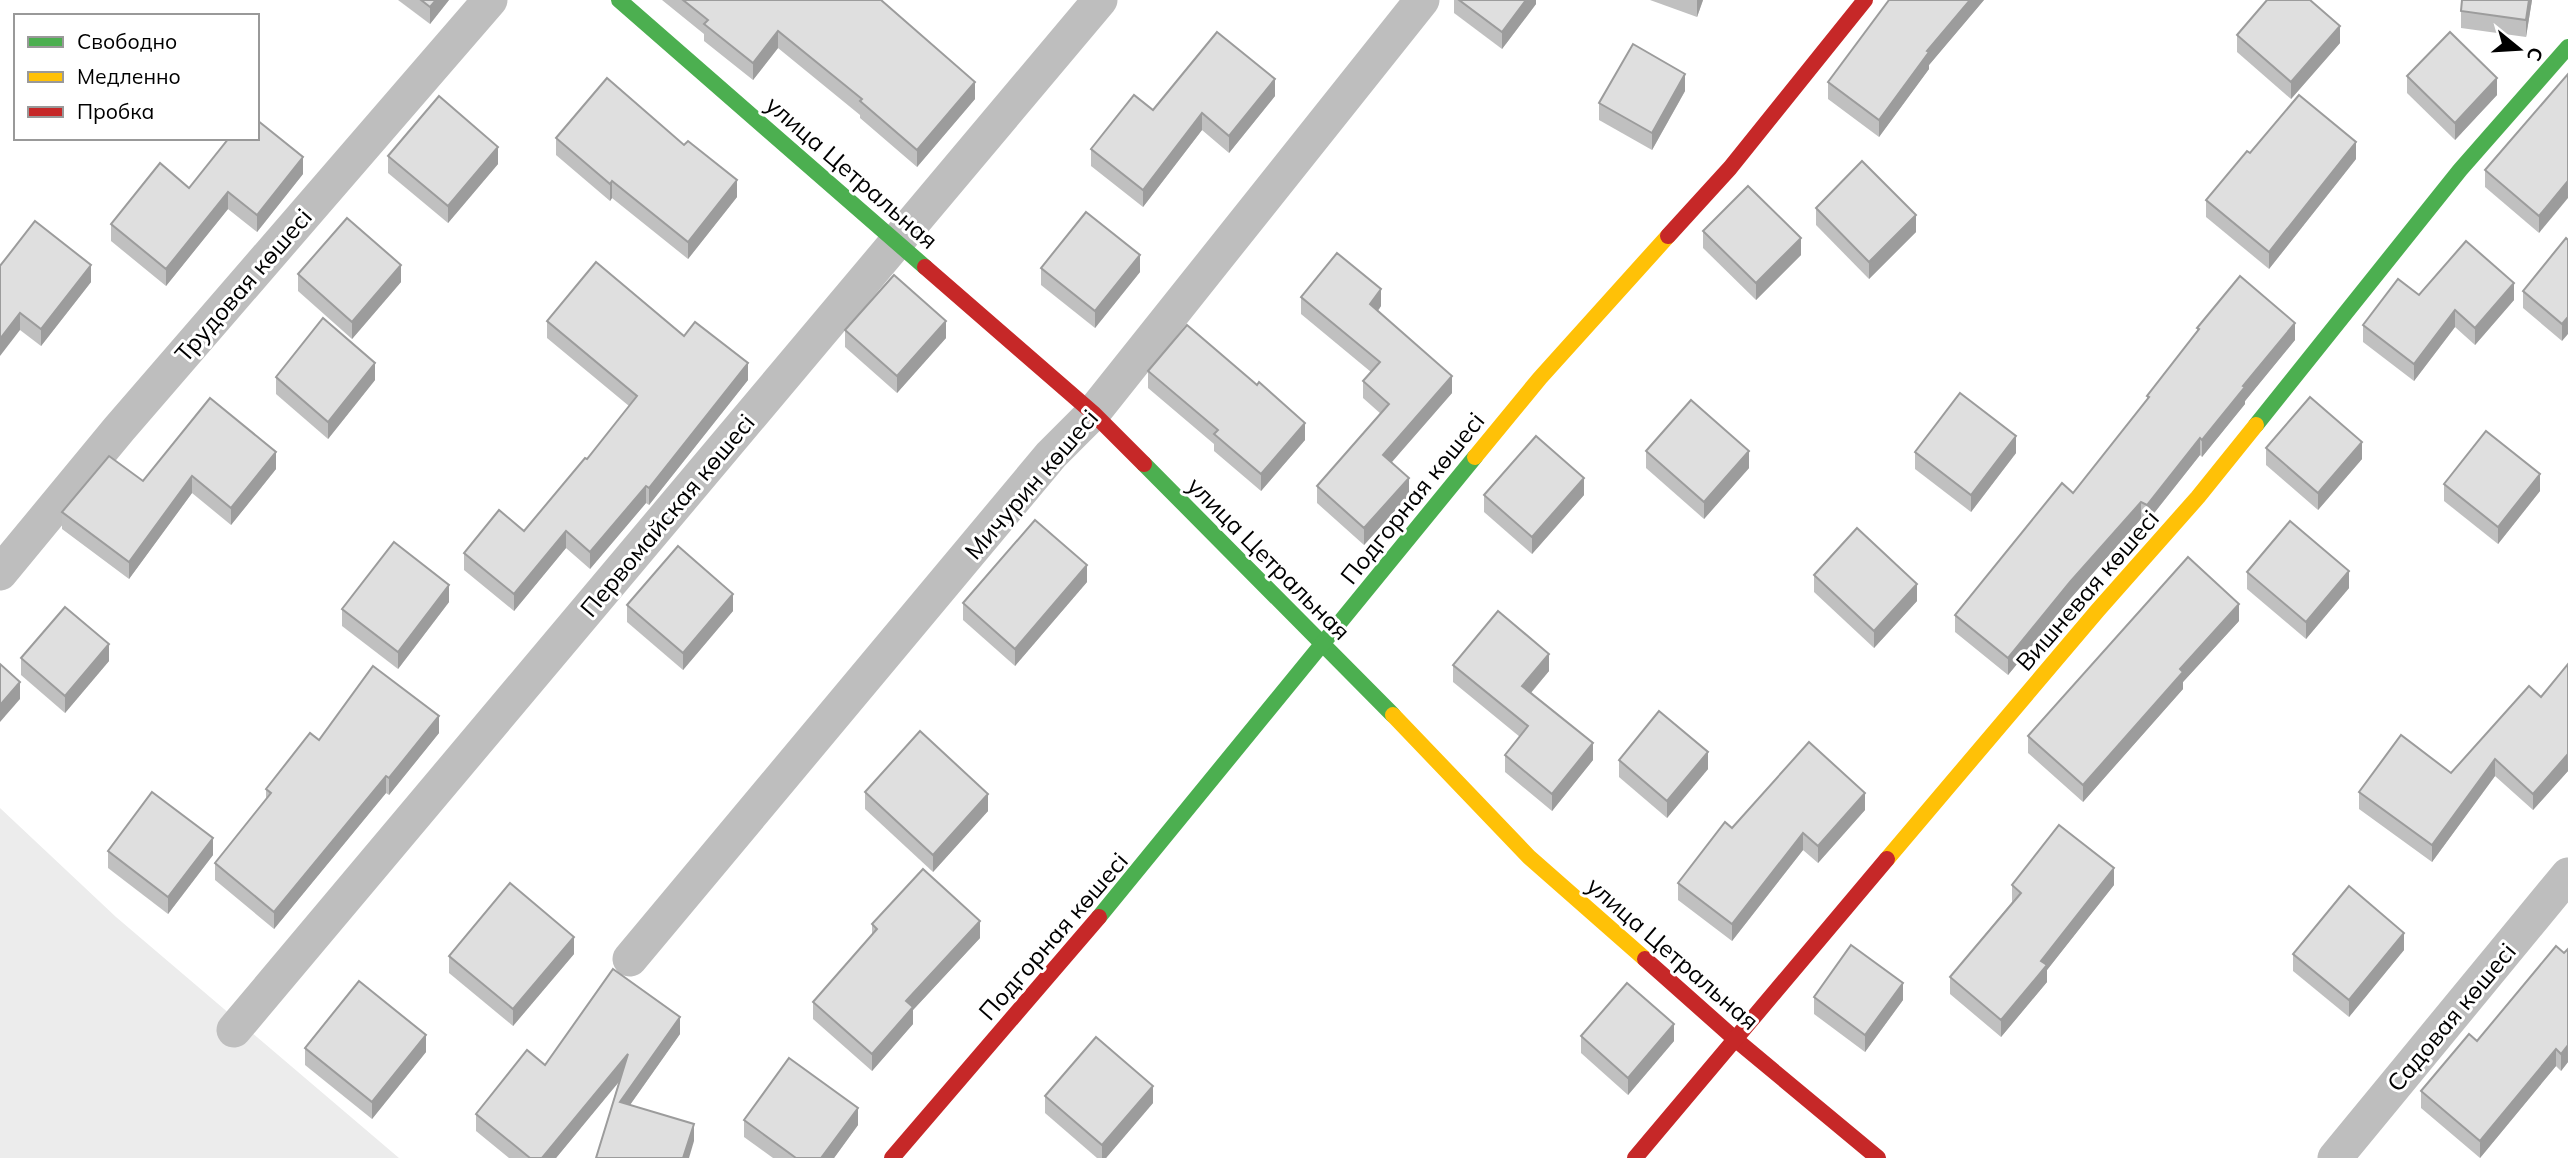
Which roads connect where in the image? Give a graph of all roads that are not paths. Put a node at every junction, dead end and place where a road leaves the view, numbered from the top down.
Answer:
1 (489, 0) edge
2 (619, 0) edge
3 (1100, 0) edge
4 (1422, 0) edge
5 (1865, 0) edge
6 (2568, 47) edge
7 (897, 241) junction
8 (1093, 413) junction
9 (0, 573) edge
10 (1322, 642) junction
11 (2568, 875) edge
12 (630, 959) dead end
13 (234, 1030) dead end
14 (1735, 1039) junction
15 (892, 1158) edge
16 (1634, 1158) edge
17 (1878, 1158) edge
18 (2334, 1158) edge

1 - 9 street, Трудовая көшесі
2 - 7 street, улица Цетральная
3 - 7 street, Первомайская көшесі
4 - 8 street, Мичурин көшесі
5 - 10 street, Подгорная көшесі
6 - 14 street, Вишневая көшесі
7 - 8 street, улица Цетральная
7 - 13 street, Первомайская көшесі
8 - 10 street, улица Цетральная
8 - 12 street, Мичурин көшесі
10 - 14 street, улица Цетральная
10 - 15 street, Подгорная көшесі
11 - 18 street, Садовая көшесі
14 - 16 street, Вишневая көшесі
14 - 17 street, улица Цетральная

